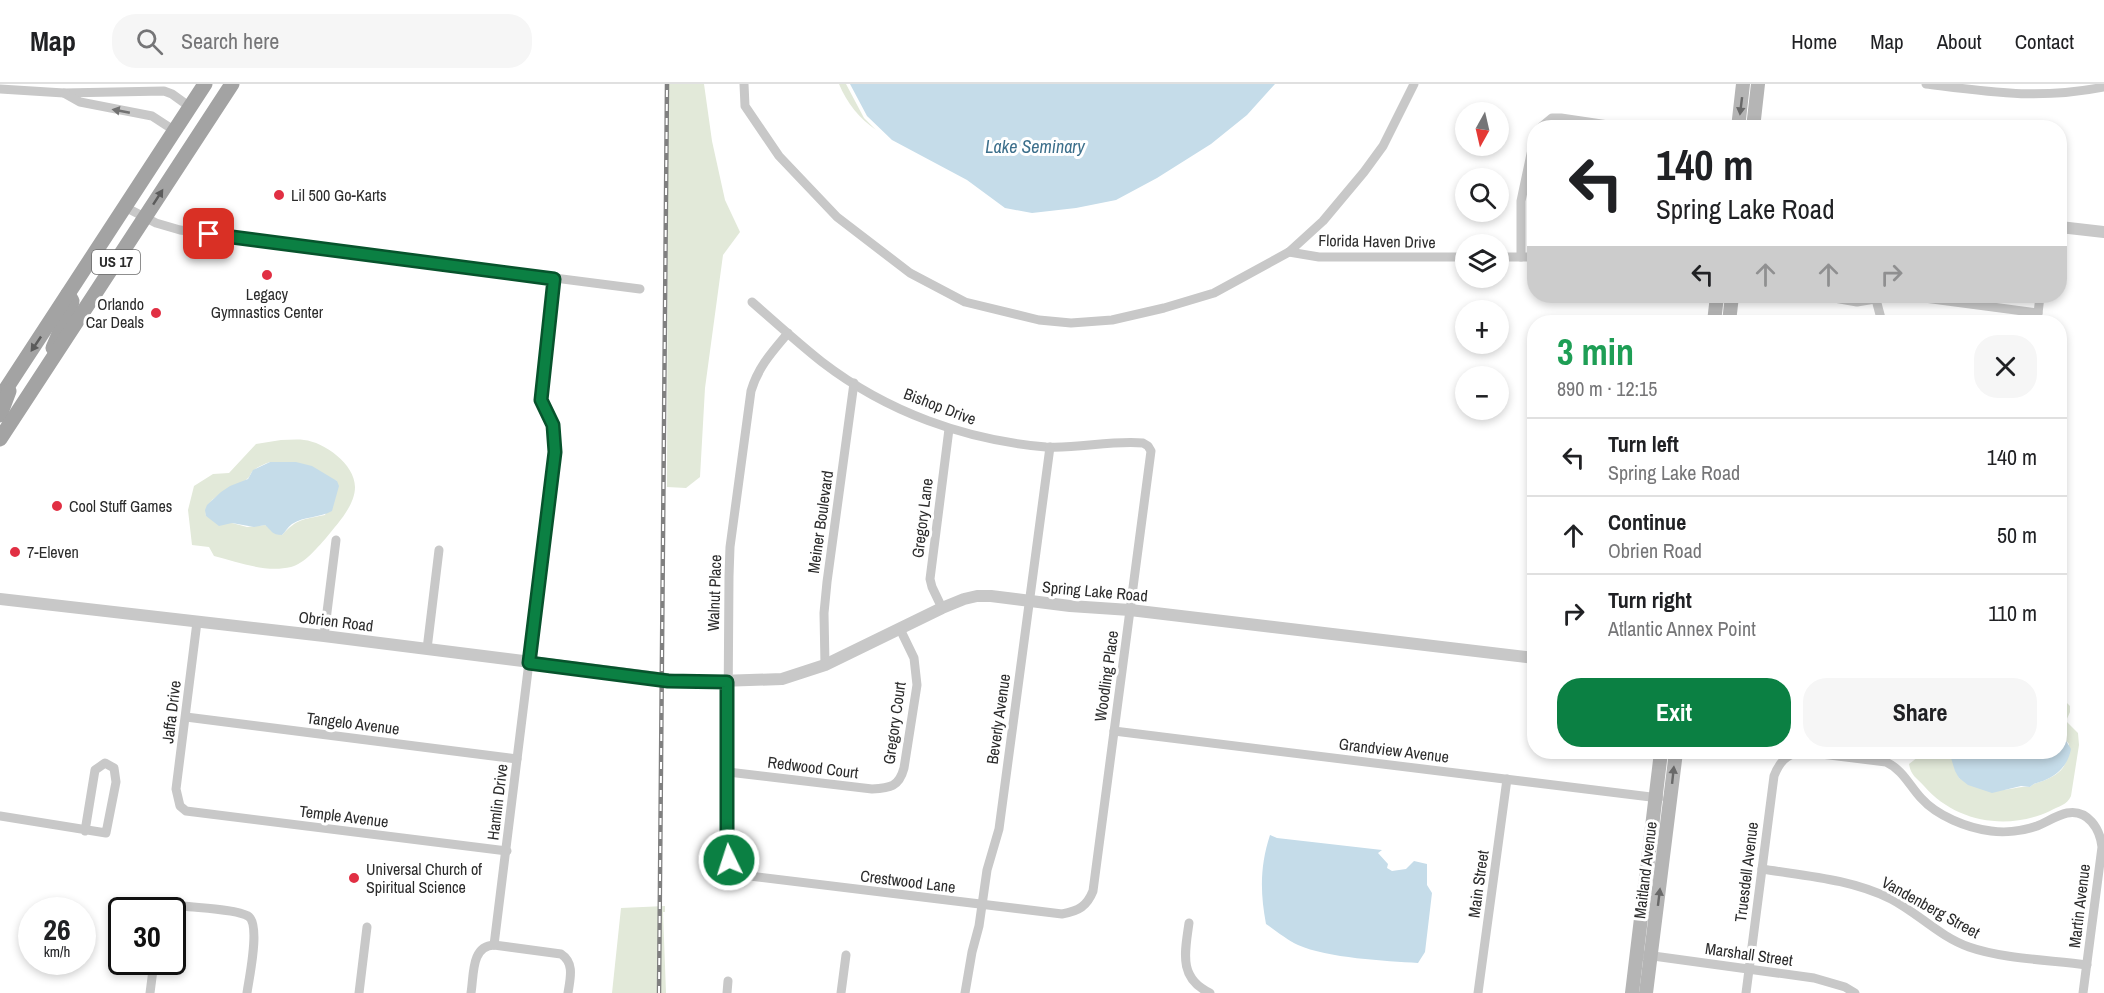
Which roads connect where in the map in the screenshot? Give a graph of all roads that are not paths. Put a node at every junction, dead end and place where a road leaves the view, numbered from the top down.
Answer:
1 (205, 84) edge
2 (232, 84) edge
3 (744, 84) edge
4 (1414, 84) edge
5 (1743, 84) edge
6 (1758, 84) edge
7 (1926, 84) edge
8 (2104, 87) edge
9 (0, 89) edge
10 (64, 93) junction
11 (190, 107) junction
12 (1550, 120) edge
13 (1575, 120) edge
14 (1739, 120) edge
15 (1754, 120) edge
16 (174, 131) junction
17 (1527, 173) edge
18 (125, 207) junction
19 (144, 219) junction
20 (2067, 228) edge
21 (2104, 232) edge
22 (1289, 252) junction
23 (1455, 257) edge
24 (1509, 257) edge
25 (1521, 257) junction
26 (1527, 257) edge
27 (554, 279) junction
28 (640, 289) dead end
29 (68, 294) junction
30 (752, 302) dead end
31 (1952, 303) edge
32 (2021, 315) edge
33 (788, 333) junction
34 (43, 373) junction
35 (14, 377) junction
36 (854, 383) junction
37 (0, 398) edge
38 (0, 415) edge
39 (949, 429) junction
40 (0, 439) edge
41 (1148, 446) joint
42 (1050, 447) junction
43 (336, 540) dead end
44 (439, 550) dead end
45 (0, 599) edge
46 (1029, 601) junction
47 (942, 608) junction
48 (1130, 610) junction
49 (197, 622) junction
50 (900, 629) junction
51 (324, 636) junction
52 (427, 650) junction
53 (1527, 657) edge
54 (529, 663) junction
55 (825, 665) junction
56 (668, 681) joint
57 (727, 682) junction
58 (186, 717) junction
59 (1114, 731) junction
60 (518, 759) junction
61 (1661, 759) edge
62 (1674, 759) edge
63 (1784, 759) edge
64 (1862, 759) edge
65 (728, 772) junction
66 (1507, 780) junction
67 (894, 785) joint
68 (1664, 798) junction
69 (180, 806) joint
70 (0, 816) edge
71 (85, 831) junction
72 (507, 851) junction
73 (732, 866) joint
74 (1762, 869) junction
75 (983, 905) junction
76 (186, 906) edge
77 (1082, 908) joint
78 (1189, 923) dead end
79 (367, 927) dead end
80 (494, 945) junction
81 (1644, 954) junction
82 (846, 955) dead end
83 (2087, 965) junction
84 (1749, 969) junction
85 (152, 975) edge
86 (728, 981) dead end
87 (150, 993) edge
88 (247, 993) edge
89 (359, 993) edge
90 (471, 993) edge
91 (568, 993) edge
92 (727, 993) edge
93 (841, 993) edge
94 (965, 993) edge
95 (1210, 993) edge
96 (1478, 993) edge
97 (1632, 993) edge
98 (1646, 993) edge
99 (1746, 993) edge
100 (1855, 993) edge
101 (2083, 993) edge

1 - 11 main road, US 17
19 -> 2 main road, US 17
3 - 22 street
4 - 22 street
5 -> 14 main road
6 - 15 main road
7 - 8 street
9 - 10 street
10 - 11 street
16 -> 10 street
11 - 16 main road, US 17
12 - 13 street
16 - 18 main road, US 17
17 - 25 street
18 - 19 street
18 - 29 main road, US 17
19 - 27 street
19 - 34 main road, US 17
20 - 21 street
22 - 23 street, Florida Haven Drive
24 - 25 street
25 - 26 street
27 - 28 street
27 - 54 street, Hamlin Drive
29 - 34 main road
29 -> 35 main road, US 17
30 - 33 street, Bishop Drive
31 - 32 street
33 - 36 street, Bishop Drive
33 - 57 street, Walnut Place
34 - 40 main road, US 17
35 - 37 main road, US 17
35 - 38 main road
36 - 39 street, Bishop Drive
36 - 55 street, Meiner Boulevard
39 - 42 street, Bishop Drive
39 - 47 street, Gregory Lane
41 - 42 street, Bishop Drive
41 - 48 street, Woodling Place
42 - 46 street, Beverly Avenue
43 - 51 street
44 - 52 street
45 - 49 street, Obrien Road
46 - 47 street, Spring Lake Road
46 - 48 street, Spring Lake Road
46 - 75 street, Beverly Avenue
47 - 50 street, Spring Lake Road
48 - 53 street, Spring Lake Road
48 - 59 street, Woodling Place
49 - 51 street, Obrien Road
49 - 58 street, Jaffa Drive
50 - 55 street, Spring Lake Road
50 - 67 street, Gregory Court
51 - 52 street, Obrien Road
52 - 54 street, Obrien Road
54 - 56 street, Obrien Road
54 - 60 street, Hamlin Drive
55 - 57 street, Spring Lake Road
56 - 57 street, Spring Lake Road
57 - 65 street, Walnut Place
58 - 60 street, Tangelo Avenue
58 - 69 street, Jaffa Drive
59 - 66 street, Grandview Avenue
59 - 77 street, Woodling Place
60 - 72 street, Hamlin Drive
61 - 68 main road, Maitland Avenue
68 -> 62 main road, Maitland Avenue
63 - 74 street, Truesdell Avenue
64 - 83 street, Martin Avenue
65 - 67 street, Redwood Court
65 - 73 street, Walnut Place
66 - 68 street, Grandview Avenue
66 - 96 street, Main Street
68 - 81 main road, Maitland Avenue
69 - 72 street, Temple Avenue
70 - 71 street
71 - 71 street
72 - 80 street, Hamlin Drive
73 - 75 street, Crestwood Lane
74 - 83 street, Vandenberg Street
74 - 84 street, Truesdell Avenue
75 - 77 street, Crestwood Lane
75 - 94 street, Beverly Avenue
76 - 88 street
78 - 95 street
79 - 89 street
80 - 90 street
80 - 91 street
81 - 84 street, Marshall Street
81 - 97 main road, Maitland Avenue
81 - 98 main road, Maitland Avenue
82 - 93 street
83 - 101 street, Martin Avenue
84 - 99 street, Truesdell Avenue
84 - 100 street, Marshall Street
85 - 87 street
86 - 92 street

